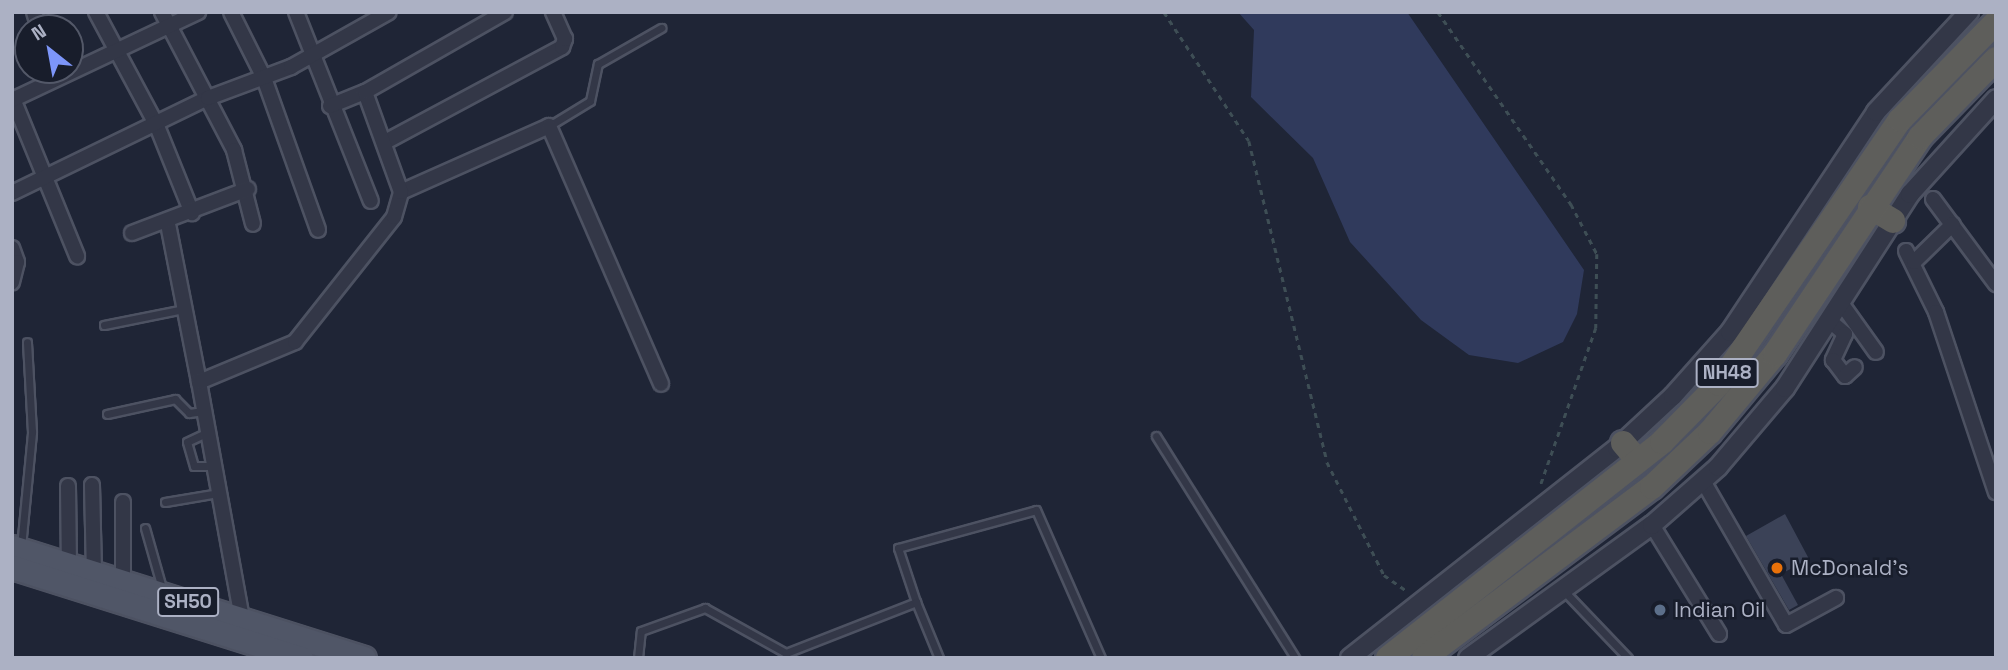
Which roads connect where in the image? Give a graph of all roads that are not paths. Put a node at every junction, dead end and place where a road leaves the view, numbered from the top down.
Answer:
1 (96, 12) edge
2 (162, 12) edge
3 (198, 12) edge
4 (231, 12) edge
5 (296, 12) edge
6 (389, 12) edge
7 (505, 12) edge
8 (553, 12) edge
9 (1969, 12) edge
10 (489, 17) edge
11 (1996, 22) edge
12 (169, 27) junction
13 (661, 28) dead end
14 (114, 53) junction
15 (314, 55) junction
16 (1996, 59) edge
17 (84, 64) edge
18 (264, 78) junction
19 (39, 84) edge
20 (365, 92) junction
21 (208, 99) junction
22 (1996, 99) edge
23 (13, 100) edge
24 (330, 106) junction
25 (156, 126) junction
26 (549, 126) junction
27 (387, 141) junction
28 (48, 174) junction
29 (248, 189) junction
30 (401, 192) junction
31 (12, 193) edge
32 (1933, 199) dead end
33 (371, 201) dead end
34 (1870, 207) junction
35 (192, 214) junction
36 (1893, 221) junction
37 (168, 224) junction
38 (253, 225) dead end
39 (1952, 225) junction
40 (318, 230) dead end
41 (132, 233) dead end
42 (12, 248) edge
43 (77, 256) dead end
44 (12, 282) edge
45 (1996, 284) edge
46 (1841, 303) junction
47 (184, 309) junction
48 (1830, 321) junction
49 (104, 325) dead end
50 (27, 342) dead end
51 (1876, 352) dead end
52 (1855, 366) dead end
53 (199, 382) junction
54 (661, 384) dead end
55 (204, 411) junction
56 (107, 414) dead end
57 (208, 432) junction
58 (1156, 436) dead end
59 (1630, 452) junction
60 (214, 466) junction
61 (1703, 481) junction
62 (92, 485) dead end
63 (68, 486) dead end
64 (1996, 492) edge
65 (219, 493) junction
66 (123, 502) dead end
67 (165, 502) dead end
68 (1652, 525) junction
69 (145, 528) dead end
70 (15, 554) edge
71 (69, 565) junction
72 (94, 572) junction
73 (123, 582) junction
74 (1561, 588) junction
75 (164, 595) junction
76 (1836, 598) dead end
77 (916, 602) junction
78 (245, 630) junction
79 (1719, 634) dead end
80 (302, 658) edge
81 (364, 658) edge
82 (638, 658) edge
83 (939, 658) edge
84 (1101, 658) edge
85 (1295, 658) edge
86 (1350, 658) edge
87 (1388, 658) edge
88 (1424, 658) edge
89 (1468, 658) edge
90 (1628, 658) edge

1 - 14 street
2 - 12 street
3 - 12 street
4 - 18 street
5 - 15 street
6 - 15 street
7 - 10 street
8 - 27 street
9 - 59 street
10 - 20 street
11 - 59 highway, NH48
12 - 14 street
12 - 21 street
13 - 26 lane
14 - 17 street
14 - 25 street
15 - 18 street
15 - 24 street
16 - 34 highway, NH48
18 - 21 street
18 - 40 street
19 - 23 street
20 - 24 street
20 - 27 street
21 - 25 street
21 - 29 street
22 - 36 street
23 - 28 street
24 - 33 street
25 - 28 street
25 - 35 street
26 - 30 street
26 - 54 street
27 - 30 street
28 - 31 street
28 - 43 street
29 - 35 street
29 - 38 street
30 - 53 street
32 - 39 street
34 - 36 highway
34 - 88 highway, NH48
35 - 37 street
36 - 46 street
37 - 41 street
37 - 47 street
39 - 45 street
39 - 64 street
42 - 44 street
46 - 48 street
46 - 51 street
47 - 49 lane
47 - 53 street
48 - 52 street
48 - 61 street
50 - 70 lane
53 - 55 street
55 - 56 lane
55 - 57 street
57 - 60 street
57 - 60 lane
58 - 85 lane
59 - 86 street
59 - 87 highway, NH48
60 - 65 street
61 - 68 street
61 - 76 street
62 - 72 street
63 - 71 street
65 - 67 lane
65 - 78 street
66 - 73 street
68 - 74 street
68 - 79 street
69 - 75 lane
70 - 71 main road, SH50
70 - 78 main road, SH50
71 - 72 main road, SH50
72 - 73 main road, SH50
73 - 75 main road, SH50
74 - 89 street
74 - 90 lane
75 - 78 main road, SH50
77 - 82 lane
77 - 83 lane
77 - 84 lane
78 - 80 main road, SH50
78 - 81 main road, SH50

